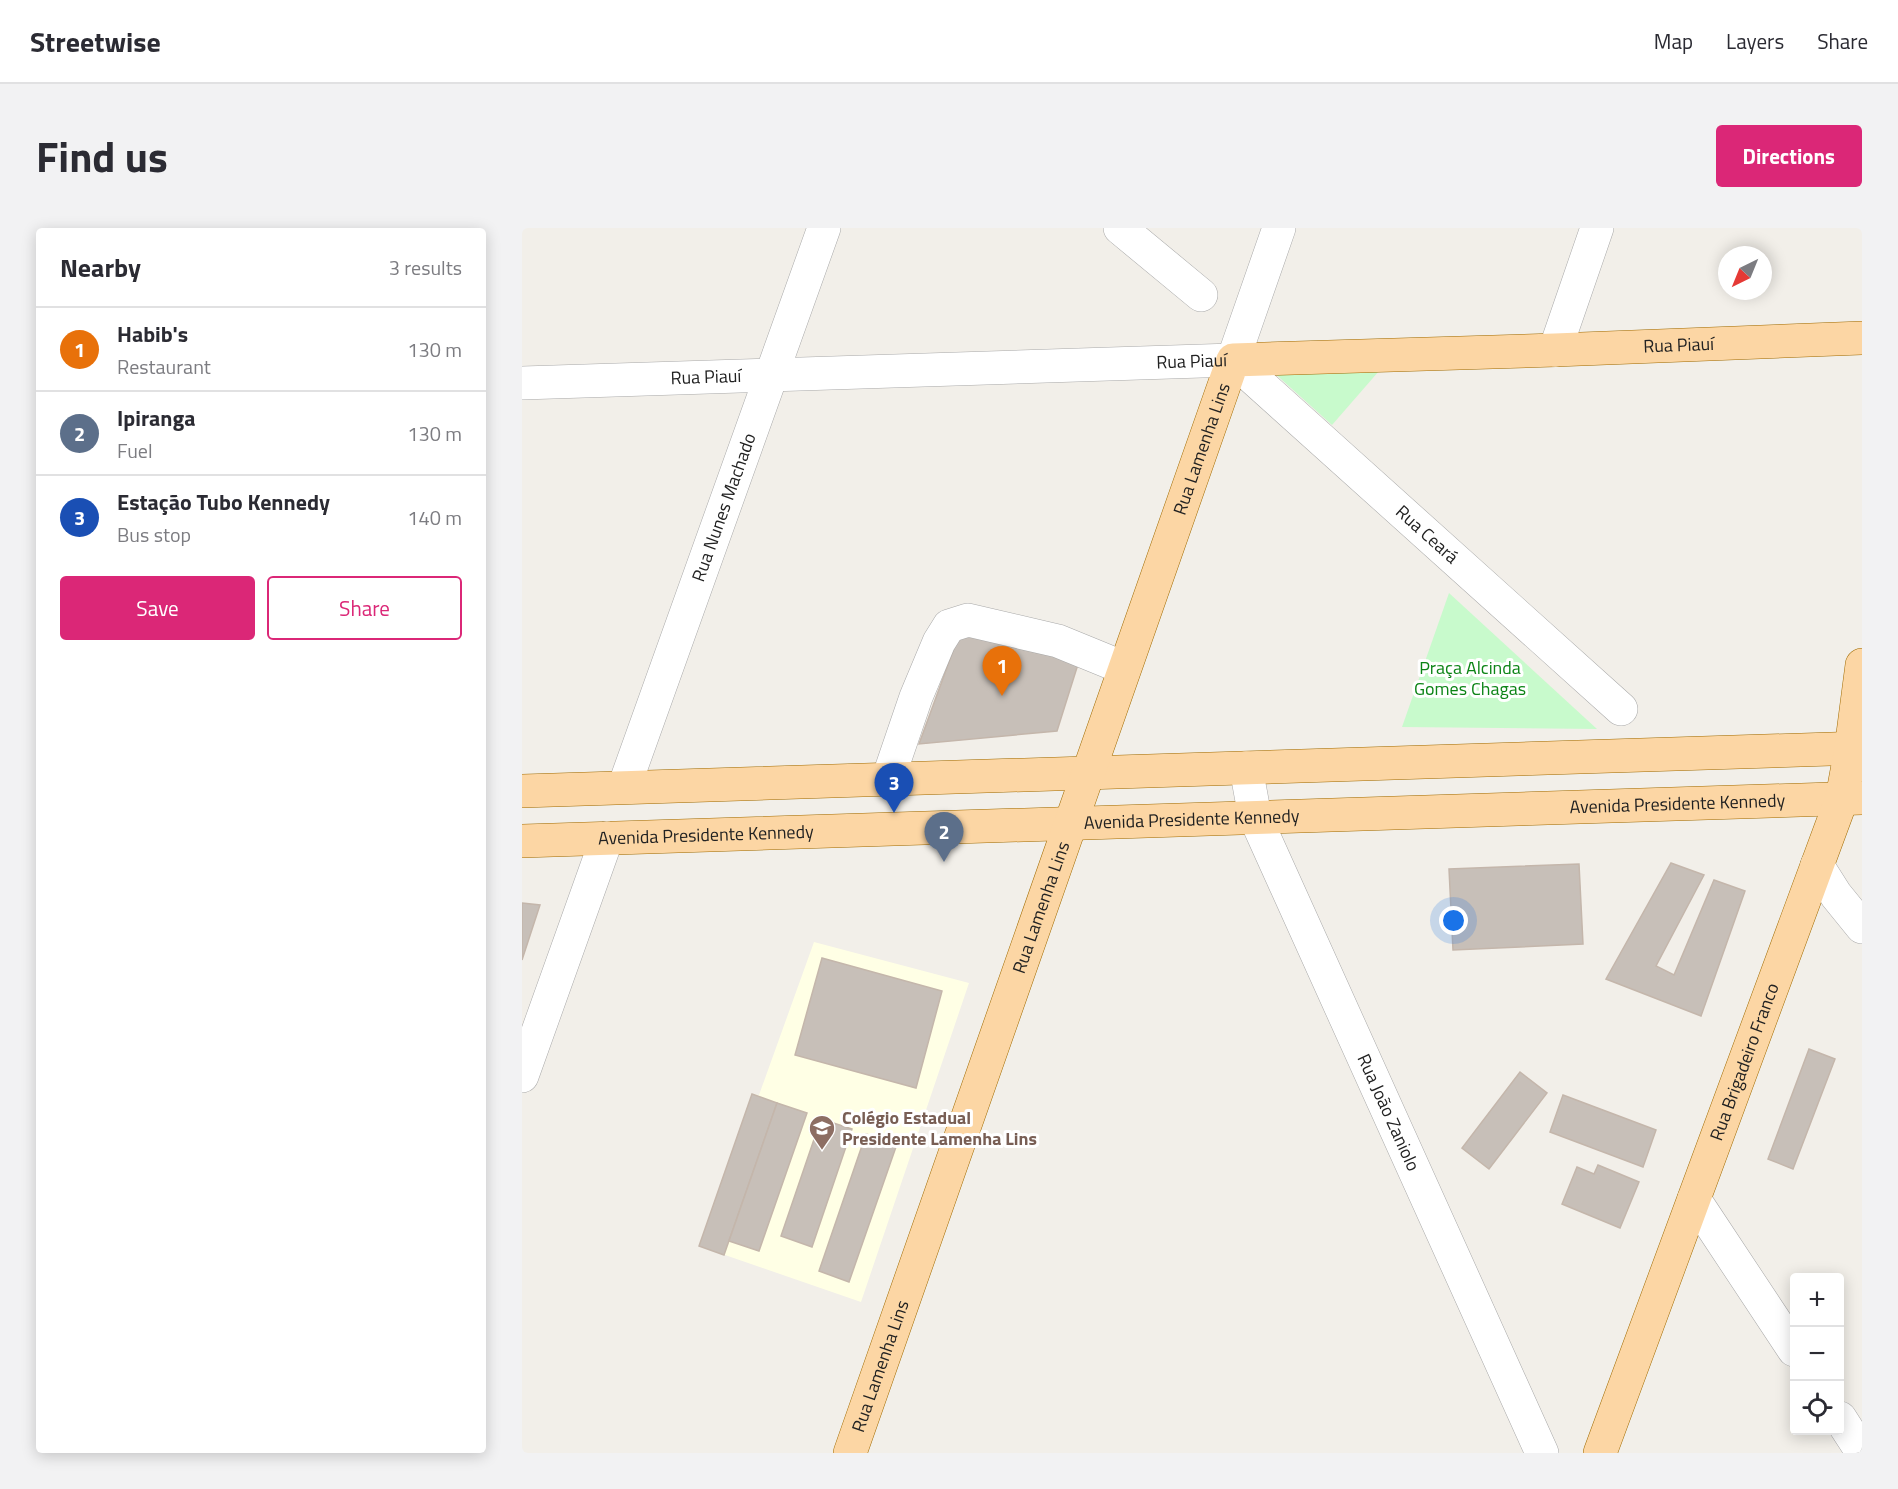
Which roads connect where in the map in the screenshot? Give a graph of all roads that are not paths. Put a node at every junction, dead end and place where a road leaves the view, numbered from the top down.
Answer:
1 (824, 228) edge
2 (1120, 228) edge
3 (1279, 228) edge
4 (1597, 228) edge
5 (1201, 295) dead end
6 (1862, 338) edge
7 (1555, 350) junction
8 (1233, 360) junction
9 (772, 375) junction
10 (522, 383) edge
11 (1862, 665) edge
12 (1125, 668) junction
13 (1621, 709) dead end
14 (1857, 748) edge
15 (1246, 768) junction
16 (1088, 773) junction
17 (888, 779) junction
18 (624, 788) junction
19 (522, 791) edge
20 (1852, 798) edge
21 (1254, 817) junction
22 (1070, 824) junction
23 (607, 838) junction
24 (522, 841) edge
25 (1817, 865) junction
26 (1862, 927) edge
27 (522, 1076) edge
28 (1694, 1199) junction
29 (1790, 1344) edge
30 (1844, 1425) edge
31 (1862, 1452) edge
32 (850, 1453) edge
33 (1542, 1453) edge
34 (1600, 1453) edge

1 - 9 street, Rua Nunes Machado
2 - 5 street
3 - 8 street, Rua Lamenha Lins
4 - 7 street
6 - 7 main road, Rua Piauí
7 - 8 main road, Rua Piauí
8 - 9 street, Rua Piauí
8 - 12 main road, Rua Lamenha Lins
8 - 13 street, Rua Ceará
9 - 10 street, Rua Piauí
9 - 18 street, Rua Nunes Machado
11 - 14 main road, Rua Brigadeiro Franco
12 - 16 main road, Rua Lamenha Lins
12 - 17 street
14 - 15 main road
14 - 20 main road, Rua Brigadeiro Franco
15 - 16 main road
15 - 21 street, Rua João Zaniolo
16 - 17 main road
16 - 22 main road, Rua Lamenha Lins
17 - 18 main road
18 - 19 main road
20 - 21 main road, Avenida Presidente Kennedy
20 - 25 main road, Rua Brigadeiro Franco
21 - 22 main road, Avenida Presidente Kennedy
21 - 33 street, Rua João Zaniolo
22 - 23 main road, Avenida Presidente Kennedy
22 - 32 main road, Rua Lamenha Lins
23 - 24 main road, Avenida Presidente Kennedy
23 - 27 street
25 - 26 street
25 - 28 main road, Rua Brigadeiro Franco
28 - 29 street
28 - 34 main road, Rua Brigadeiro Franco
30 - 31 street

